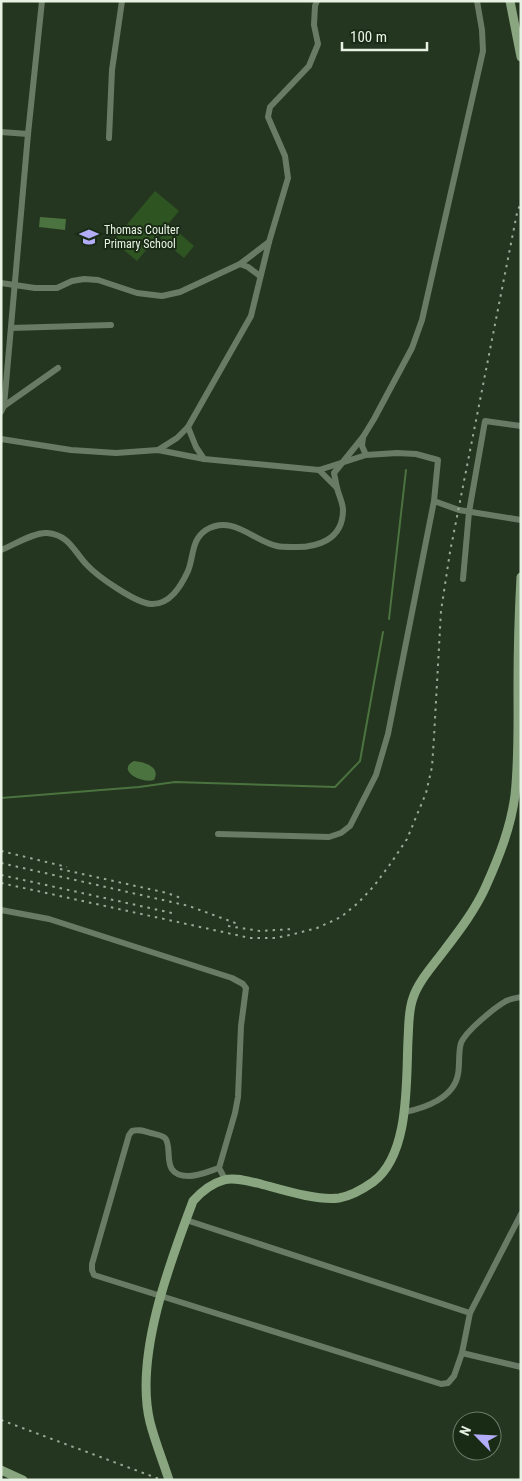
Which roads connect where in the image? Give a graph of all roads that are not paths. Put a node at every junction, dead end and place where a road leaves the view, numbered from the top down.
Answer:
1 (42, 1) edge
2 (122, 1) edge
3 (317, 1) edge
4 (477, 1) edge
5 (510, 1) edge
6 (521, 57) edge
7 (1, 132) edge
8 (28, 134) junction
9 (109, 138) dead end
10 (269, 242) junction
11 (240, 264) junction
12 (260, 276) junction
13 (1, 283) edge
14 (15, 285) junction
15 (111, 325) dead end
16 (11, 328) junction
17 (58, 368) dead end
18 (3, 409) edge
19 (521, 426) edge
20 (188, 427) junction
21 (363, 437) junction
22 (1, 439) edge
23 (158, 450) junction
24 (366, 455) junction
25 (204, 459) junction
26 (342, 463) junction
27 (319, 470) junction
28 (337, 488) junction
29 (434, 501) junction
30 (469, 512) junction
31 (521, 520) edge
32 (1, 550) edge
33 (521, 577) edge
34 (463, 579) dead end
35 (518, 797) edge
36 (218, 834) dead end
37 (1, 910) edge
38 (521, 997) edge
39 (405, 1112) junction
40 (219, 1168) junction
41 (225, 1179) junction
42 (521, 1214) edge
43 (186, 1220) junction
44 (161, 1296) junction
45 (470, 1313) junction
46 (462, 1352) junction
47 (521, 1367) edge
48 (1, 1470) edge
49 (23, 1480) edge
50 (170, 1480) edge

1 - 8 street
2 - 9 street
3 - 10 street
4 - 21 street
5 - 6 street
7 - 8 street
8 - 14 street
10 - 11 street
10 - 12 street
11 - 12 street
11 - 14 street
12 - 20 street
13 - 14 street
14 - 16 street
15 - 16 street
16 - 18 street
17 - 18 street
19 - 30 street
20 - 23 street
20 - 25 street
21 - 24 street
21 - 26 street
22 - 23 street
23 - 25 street
24 - 26 street
24 - 29 street
25 - 27 street
26 - 27 street
26 - 28 street
27 - 28 street
28 - 32 street
29 - 30 street
29 - 36 street
30 - 31 street
30 - 34 street
33 - 35 street
35 - 39 street
37 - 40 street
38 - 39 street
39 - 41 street
40 - 41 street
40 - 44 street
41 - 43 street
42 - 45 street
43 - 44 street
43 - 45 street
44 - 46 street
44 - 50 street
45 - 46 street
46 - 47 street
48 - 49 street

